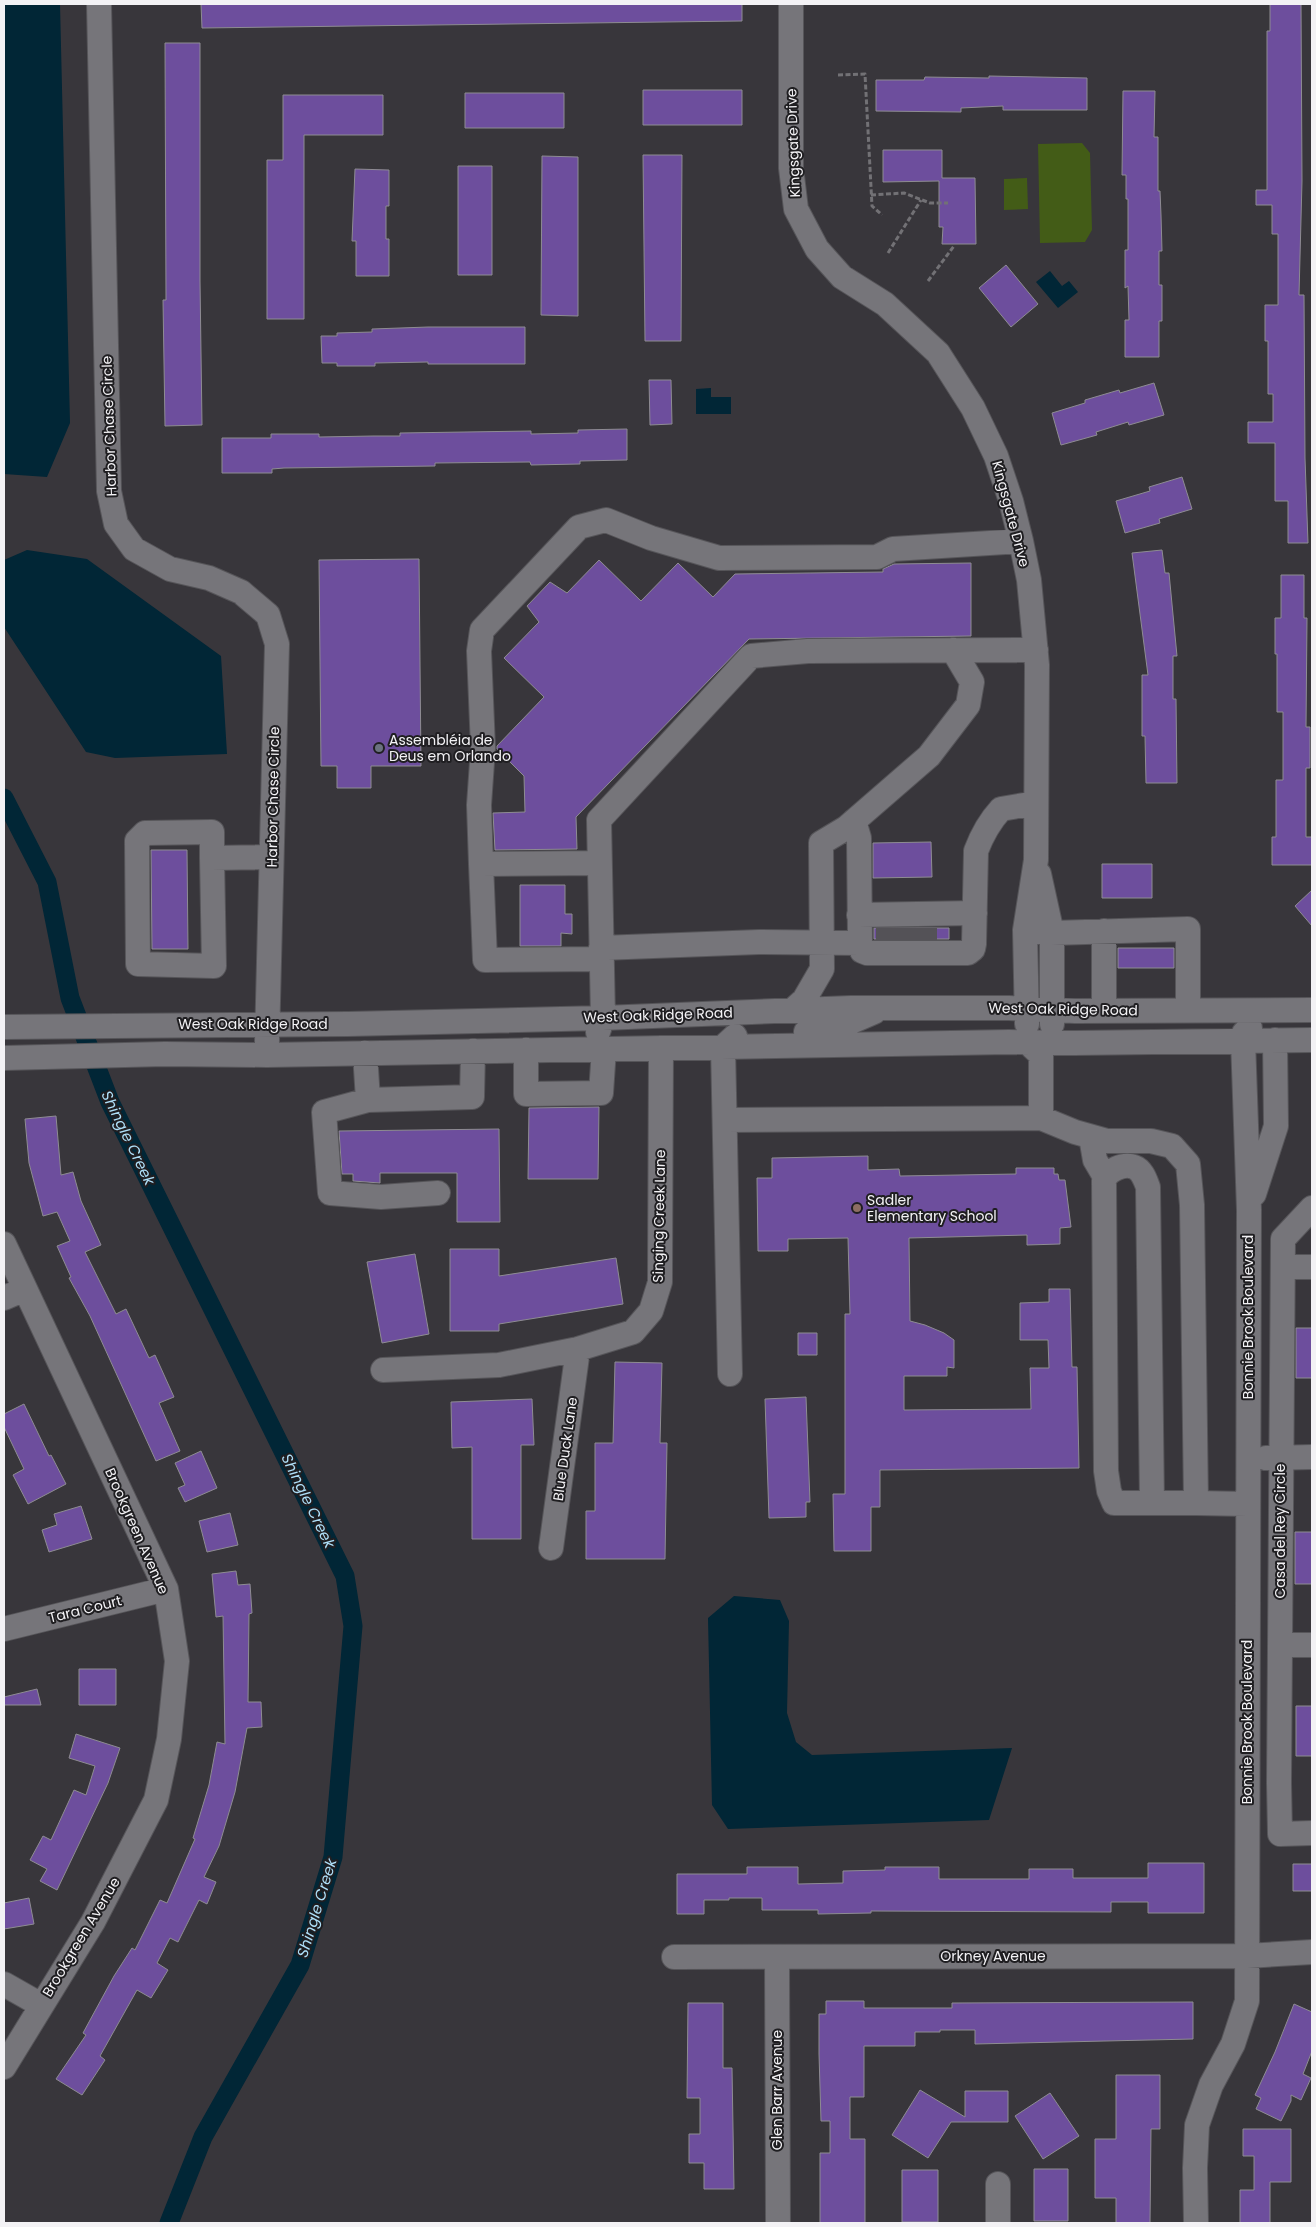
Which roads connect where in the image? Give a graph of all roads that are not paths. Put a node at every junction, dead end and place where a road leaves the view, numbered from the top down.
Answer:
1 (99, 4) edge
2 (791, 4) edge
3 (1021, 541) junction
4 (953, 650) junction
5 (1036, 650) junction
6 (1036, 803) junction
7 (854, 821) junction
8 (271, 857) junction
9 (212, 858) junction
10 (1036, 860) junction
11 (599, 863) junction
12 (481, 864) junction
13 (974, 913) junction
14 (859, 915) junction
15 (1025, 930) junction
16 (1104, 931) junction
17 (1052, 933) junction
18 (907, 935) junction
19 (860, 943) junction
20 (822, 944) junction
21 (602, 954) junction
22 (822, 969) junction
23 (851, 1008) junction
24 (882, 1008) junction
25 (1027, 1008) junction
26 (794, 1009) junction
27 (1052, 1009) junction
28 (1188, 1010) junction
29 (1312, 1010) edge
30 (1104, 1011) junction
31 (603, 1018) junction
32 (1312, 1023) edge
33 (267, 1024) junction
34 (5, 1032) edge
35 (1243, 1040) junction
36 (1275, 1040) junction
37 (1312, 1040) edge
38 (1040, 1046) junction
39 (723, 1047) junction
40 (661, 1048) junction
41 (604, 1049) junction
42 (526, 1050) junction
43 (479, 1051) junction
44 (365, 1053) junction
45 (267, 1055) junction
46 (14, 1058) edge
47 (368, 1100) junction
48 (1041, 1118) junction
49 (725, 1120) junction
50 (1091, 1137) junction
51 (1105, 1177) junction
52 (438, 1193) dead end
53 (1312, 1208) edge
54 (1249, 1210) junction
55 (4, 1244) edge
56 (1283, 1267) junction
57 (1312, 1267) edge
58 (25, 1289) junction
59 (4, 1298) edge
60 (578, 1350) junction
61 (383, 1370) dead end
62 (730, 1374) dead end
63 (1312, 1457) edge
64 (1247, 1458) junction
65 (1281, 1458) junction
66 (1152, 1503) junction
67 (1196, 1503) junction
68 (1247, 1504) junction
69 (551, 1548) dead end
70 (166, 1588) junction
71 (4, 1629) edge
72 (1280, 1645) junction
73 (1312, 1645) edge
74 (1312, 1833) edge
75 (1312, 1952) edge
76 (1247, 1956) junction
77 (674, 1957) dead end
78 (777, 1957) junction
79 (4, 1984) edge
80 (40, 2005) junction
81 (4, 2067) edge
82 (998, 2184) dead end
83 (778, 2223) edge
84 (998, 2223) edge
85 (1196, 2223) edge

1 - 8 street, Harbor Chase Circle
2 - 3 street, Kingsgate Drive
3 - 5 street, Kingsgate Drive
3 - 12 street
4 - 5 street
4 - 7 street
4 - 11 street
5 - 6 street, Kingsgate Drive
6 - 10 street, Kingsgate Drive
6 - 13 street
7 - 14 street
7 - 20 street
8 - 9 street
8 - 33 street, Harbor Chase Circle
9 - 9 street
10 - 15 street, Kingsgate Drive
10 - 17 street, Kingsgate Drive
11 - 12 street
11 - 21 street
12 - 21 street
13 - 18 street
13 - 18 street
14 - 18 street
14 - 19 street
15 - 17 street
15 - 25 street, Kingsgate Drive
16 - 17 street
16 - 28 street
16 - 30 street
17 - 27 street, Kingsgate Drive
18 - 19 street
19 - 20 street
20 - 21 street
20 - 22 street
21 - 31 street
22 - 23 street
22 - 26 street
23 - 24 street, West Oak Ridge Road
23 - 26 street, West Oak Ridge Road
24 - 25 street, West Oak Ridge Road
24 - 39 street
25 - 27 street, West Oak Ridge Road
25 - 38 street, Kingsgate Drive
26 - 31 street, West Oak Ridge Road
27 - 30 street, West Oak Ridge Road
27 - 38 street, Kingsgate Drive
28 - 29 street, West Oak Ridge Road
28 - 30 street, West Oak Ridge Road
31 - 33 street, West Oak Ridge Road
31 - 43 street
32 - 35 street
33 - 34 street, West Oak Ridge Road
33 - 45 street, Harbor Chase Circle
35 - 36 street
35 - 38 street
35 - 54 street, Bonnie Brook Boulevard
36 - 37 street
36 - 54 street, Bonnie Brook Boulevard
38 - 39 street
38 - 48 street
39 - 40 street
39 - 49 street
40 - 41 street
40 - 60 street, Singing Creek Lane
41 - 42 street
41 - 42 street
42 - 43 street
43 - 44 street
43 - 47 street
44 - 45 street
44 - 47 street
45 - 46 street
47 - 52 street
48 - 49 street
48 - 50 street
49 - 62 street
50 - 51 street
50 - 67 street
51 - 66 street
51 - 66 street
53 - 56 street, Casa del Rey Circle
54 - 64 street, Bonnie Brook Boulevard
55 - 58 street, Brookgreen Avenue
56 - 57 street
56 - 65 street, Casa del Rey Circle
58 - 59 street
58 - 70 street, Brookgreen Avenue
60 - 61 street, Singing Creek Lane
60 - 69 street, Blue Duck Lane
63 - 65 street
64 - 65 street
64 - 68 street, Bonnie Brook Boulevard
65 - 72 street, Casa del Rey Circle
66 - 67 street
67 - 68 street
68 - 76 street, Bonnie Brook Boulevard
70 - 71 street, Tara Court
70 - 80 street, Brookgreen Avenue
72 - 73 street
72 - 74 street, Casa del Rey Circle
75 - 76 street, Orkney Avenue
76 - 78 street, Orkney Avenue
76 - 85 street, Bonnie Brook Boulevard
77 - 78 street, Orkney Avenue
78 - 83 street, Glen Barr Avenue
79 - 80 street
80 - 81 street, Brookgreen Avenue
82 - 84 street

